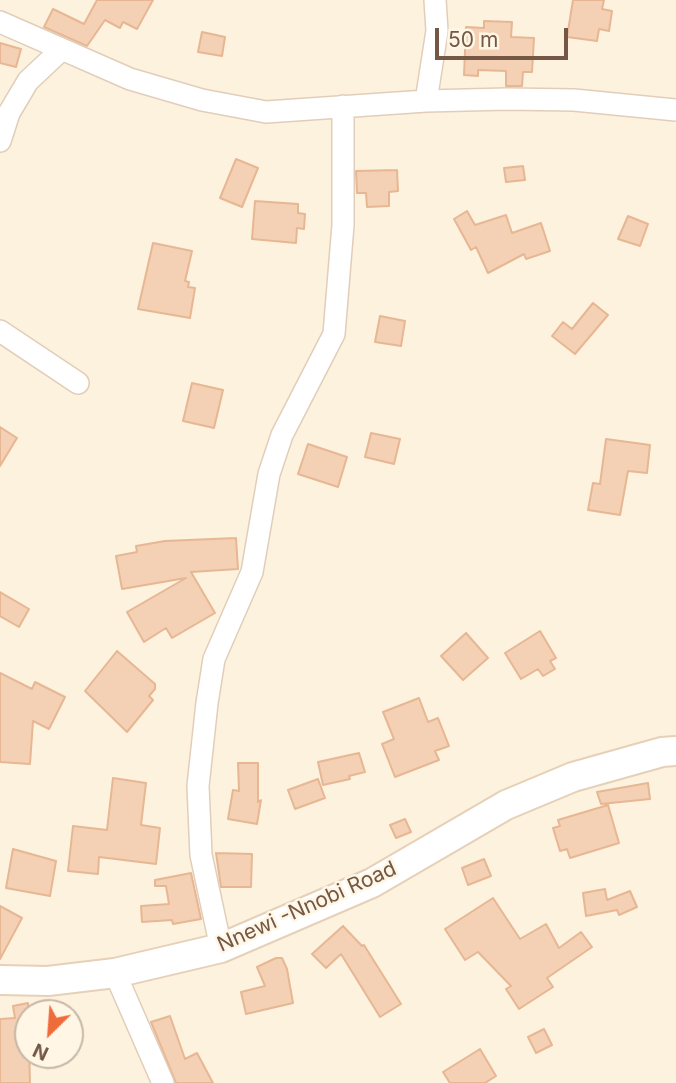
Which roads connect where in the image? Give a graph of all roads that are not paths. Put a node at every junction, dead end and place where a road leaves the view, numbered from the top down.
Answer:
1 (435, 0) edge
2 (0, 22) edge
3 (61, 50) junction
4 (426, 101) junction
5 (343, 106) junction
6 (676, 110) edge
7 (0, 141) edge
8 (0, 331) edge
9 (78, 383) dead end
10 (676, 751) edge
11 (221, 948) junction
12 (115, 973) junction
13 (0, 980) edge
14 (163, 1083) edge

1 - 4 street
2 - 3 street
3 - 5 street
3 - 7 street
4 - 5 street
4 - 6 street
5 - 11 street
8 - 9 street
10 - 11 main road, Nnewi -Nnobi Road
11 - 12 main road, Nnewi -Nnobi Road
12 - 13 main road, Nnewi -Nnobi Road
12 - 14 street

